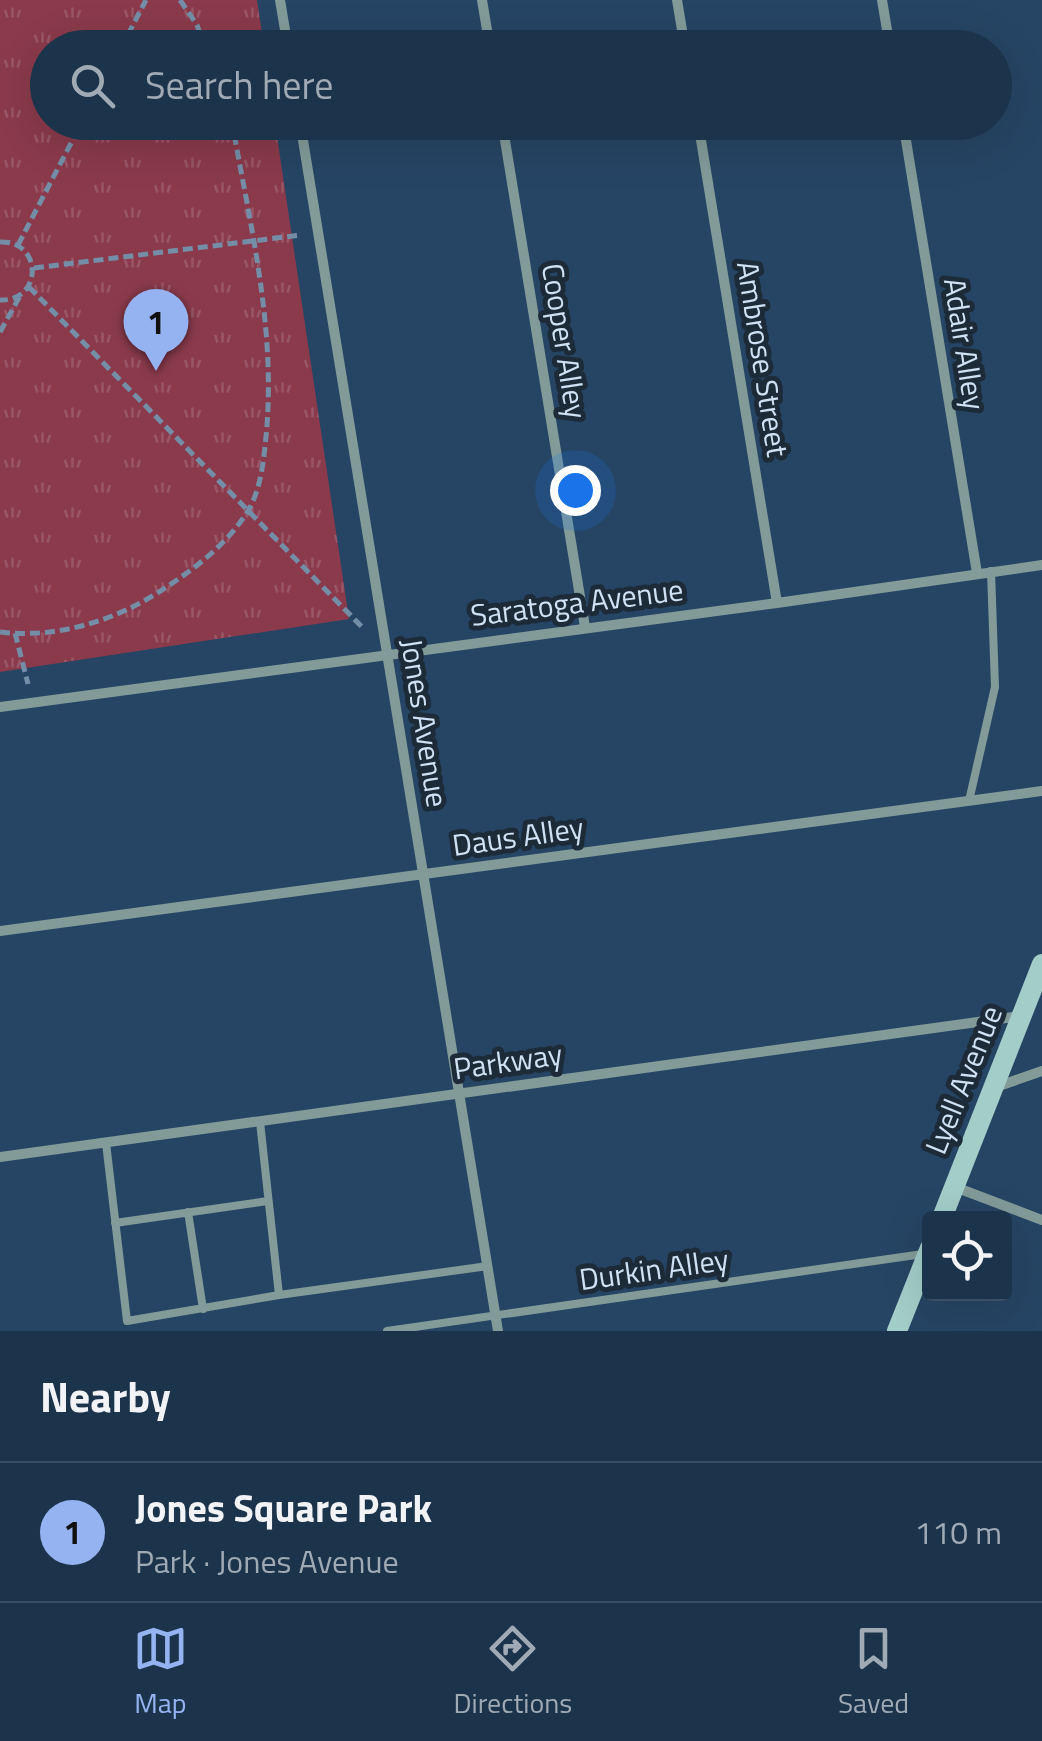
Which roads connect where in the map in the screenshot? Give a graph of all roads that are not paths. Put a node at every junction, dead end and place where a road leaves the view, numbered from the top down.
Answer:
1 (280, 0) edge
2 (482, 0) edge
3 (677, 0) edge
4 (882, 0) edge
5 (285, 30) edge
6 (487, 30) edge
7 (682, 30) edge
8 (887, 30) edge
9 (303, 140) edge
10 (505, 140) edge
11 (701, 140) edge
12 (905, 140) edge
13 (1042, 564) edge
14 (991, 571) junction
15 (977, 573) junction
16 (777, 604) junction
17 (585, 627) junction
18 (387, 653) junction
19 (0, 707) edge
20 (1042, 791) edge
21 (969, 800) junction
22 (424, 874) junction
23 (0, 931) edge
24 (1042, 964) edge
25 (1022, 1016) junction
26 (1042, 1071) edge
27 (994, 1087) junction
28 (460, 1094) junction
29 (260, 1122) junction
30 (106, 1143) junction
31 (0, 1158) edge
32 (954, 1187) junction
33 (268, 1200) junction
34 (945, 1211) edge
35 (188, 1212) junction
36 (1042, 1220) edge
37 (115, 1223) junction
38 (922, 1251) edge
39 (488, 1266) junction
40 (922, 1266) edge
41 (279, 1296) junction
42 (202, 1309) junction
43 (496, 1316) junction
44 (388, 1331) edge
45 (498, 1331) edge
46 (898, 1331) edge

1 - 5 street
2 - 6 street
3 - 7 street
4 - 8 street
9 - 18 street, Jones Avenue
10 - 17 street, Cooper Alley
11 - 16 street, Ambrose Street
12 - 15 street, Adair Alley
13 - 14 street, Saratoga Avenue
14 - 15 street, Saratoga Avenue
14 - 21 lane
15 - 16 street, Saratoga Avenue
16 - 17 street, Saratoga Avenue
17 - 18 street, Saratoga Avenue
18 - 19 street, Saratoga Avenue
18 - 22 street, Jones Avenue
20 - 21 street, Daus Alley
21 - 22 street, Daus Alley
22 - 23 street, Daus Alley
22 - 28 street, Jones Avenue
24 - 25 main road, Lyell Avenue
25 - 27 main road, Lyell Avenue
25 - 28 street, Parkway
26 - 27 street
27 - 32 main road, Lyell Avenue
28 - 29 street, Parkway
28 - 39 street, Jones Avenue
29 - 30 street, Parkway
29 - 33 lane
30 - 31 street, Parkway
30 - 37 lane
32 - 34 main road, Lyell Avenue
32 - 36 street
33 - 35 lane
33 - 41 lane
35 - 37 lane
35 - 42 lane
37 - 42 lane
38 - 43 lane, Durkin Alley
39 - 41 lane
39 - 43 street, Jones Avenue
40 - 46 main road
41 - 42 lane
43 - 44 lane, Durkin Alley
43 - 45 street, Jones Avenue

